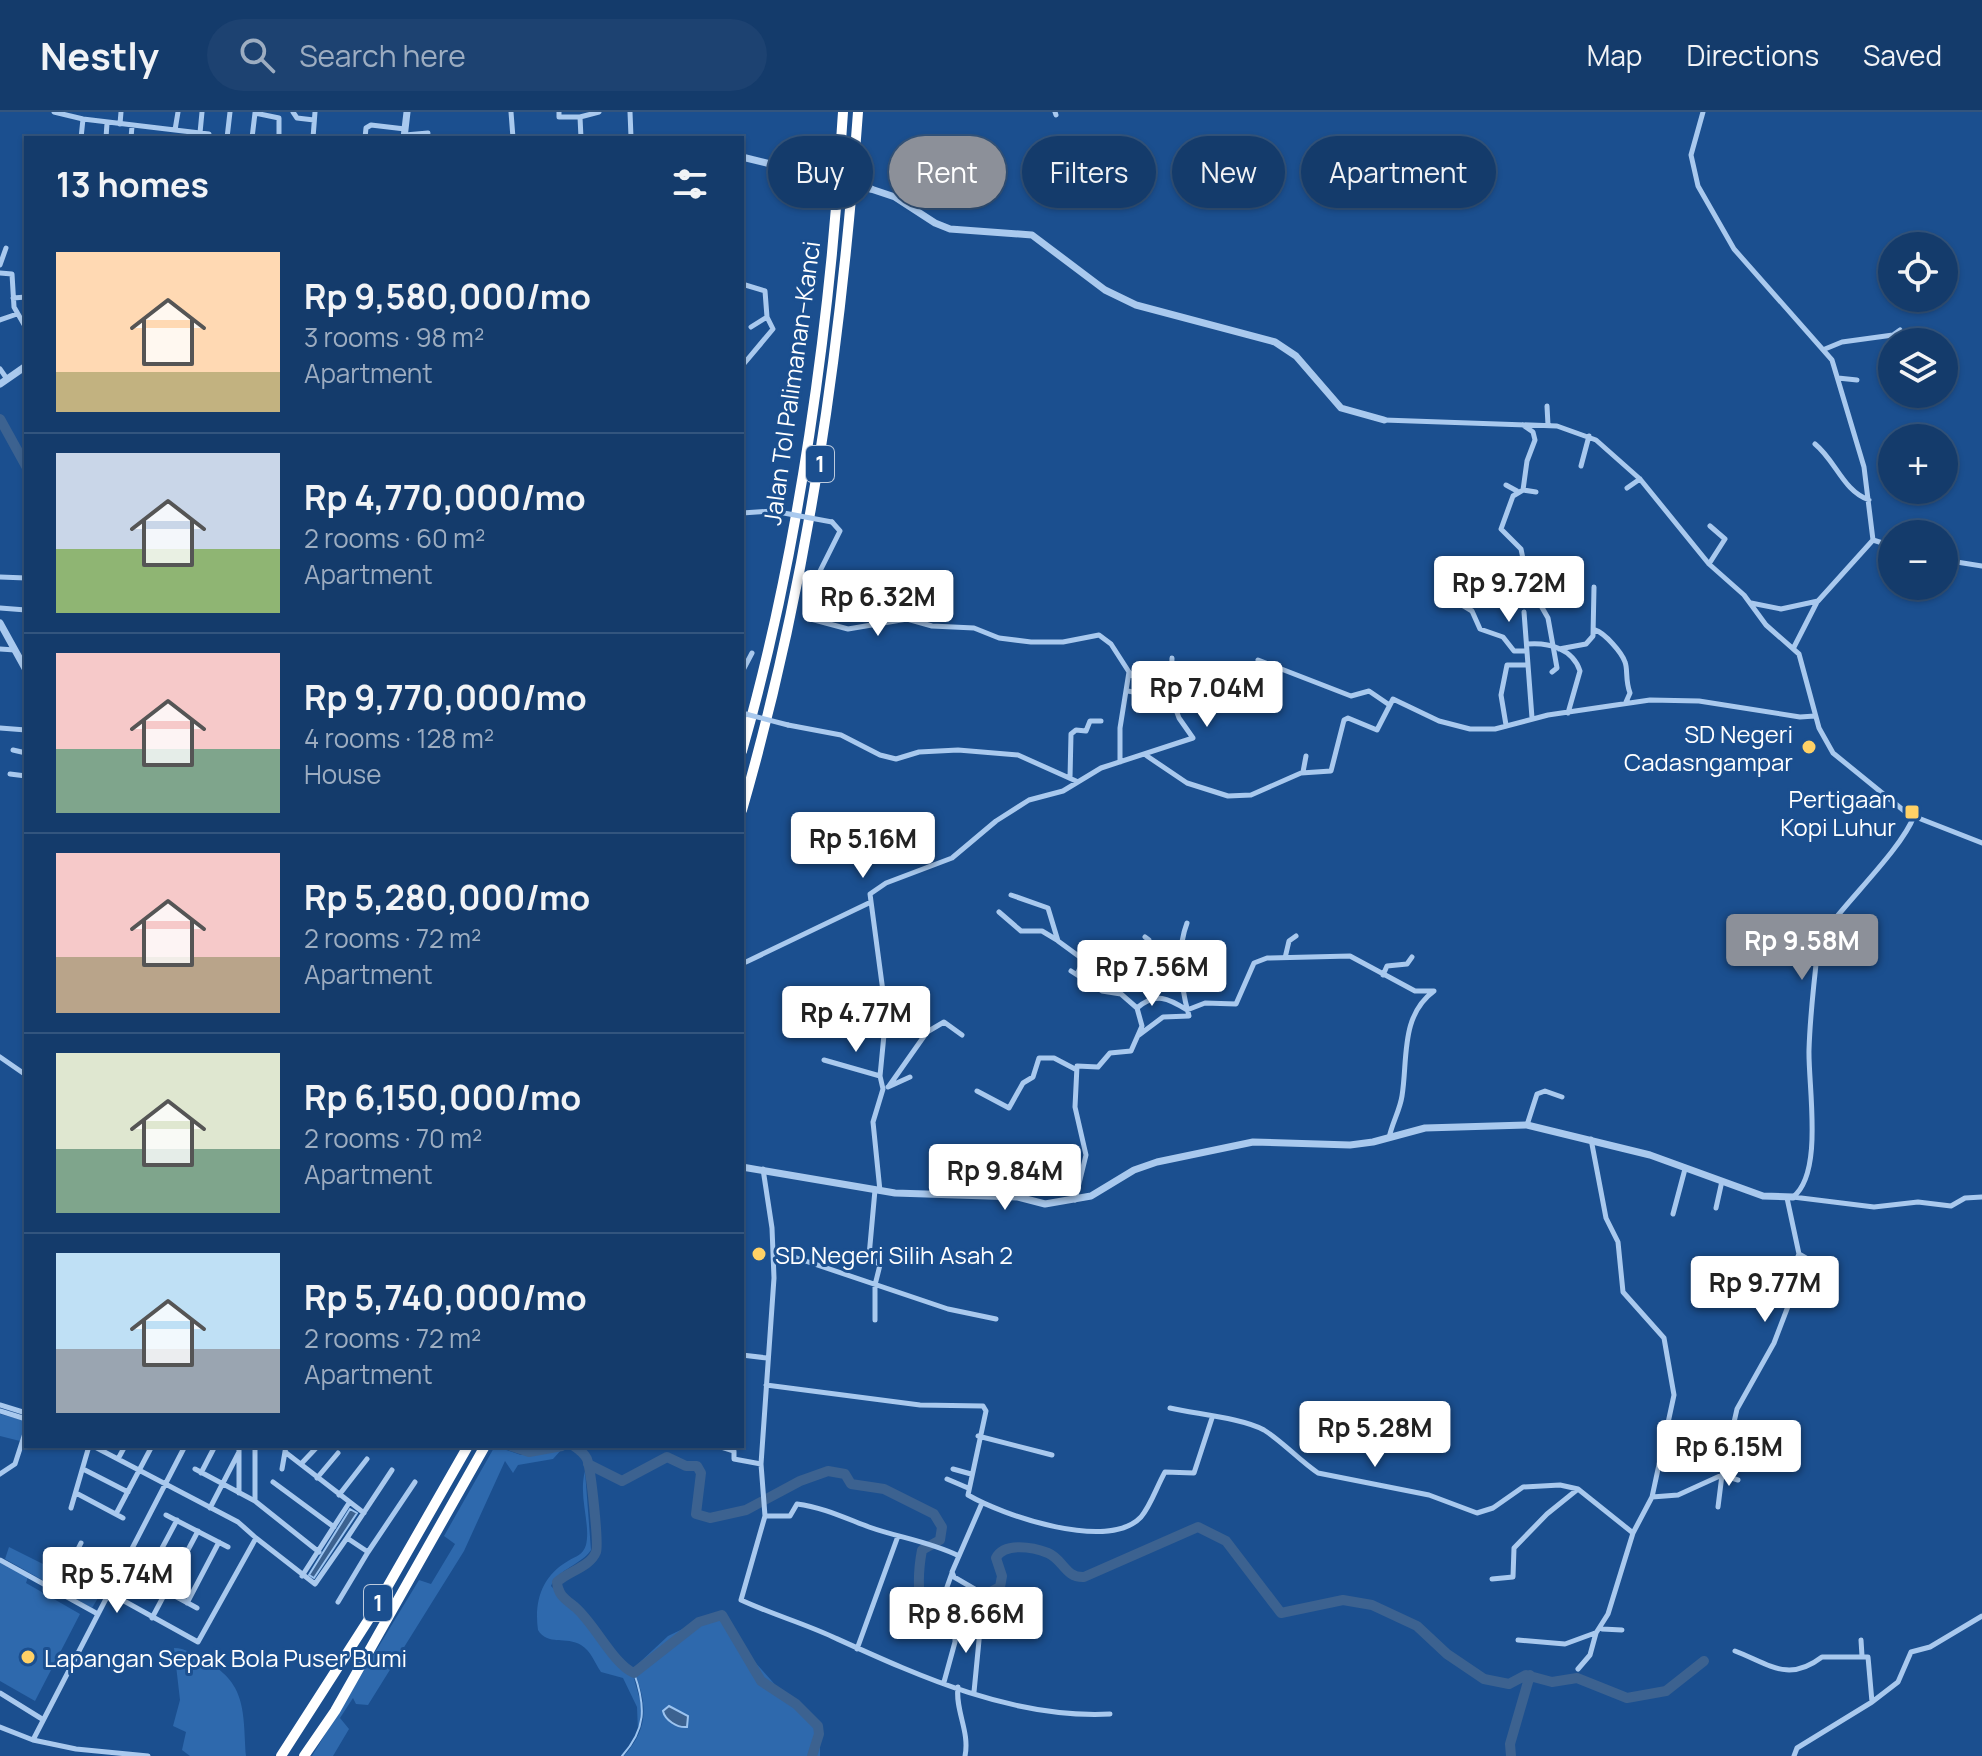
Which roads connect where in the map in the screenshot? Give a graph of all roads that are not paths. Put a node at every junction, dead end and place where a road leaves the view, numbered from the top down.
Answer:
1 (53, 112) edge
2 (121, 112) edge
3 (178, 112) edge
4 (202, 112) edge
5 (230, 112) edge
6 (255, 112) edge
7 (293, 112) edge
8 (315, 112) edge
9 (407, 112) edge
10 (511, 112) edge
11 (559, 112) edge
12 (599, 112) edge
13 (630, 112) edge
14 (843, 112) edge
15 (858, 112) edge
16 (1703, 112) edge
17 (581, 115) edge
18 (80, 117) edge
19 (314, 120) junction
20 (107, 123) junction
21 (120, 124) junction
22 (132, 126) junction
23 (175, 130) junction
24 (200, 133) junction
25 (428, 133) dead end
26 (209, 134) dead end
27 (405, 134) edge
28 (106, 136) edge
29 (131, 136) edge
30 (227, 136) edge
31 (252, 136) edge
32 (279, 136) edge
33 (313, 136) edge
34 (365, 136) edge
35 (513, 136) edge
36 (581, 136) edge
37 (631, 136) edge
38 (744, 157) edge
39 (6, 248) dead end
40 (0, 265) edge
41 (0, 273) edge
42 (744, 285) edge
43 (24, 297) edge
44 (13, 298) junction
45 (17, 314) junction
46 (767, 317) junction
47 (0, 320) edge
48 (24, 325) edge
49 (751, 327) dead end
50 (1878, 337) edge
51 (1825, 349) junction
52 (744, 364) edge
53 (24, 367) edge
54 (0, 369) edge
55 (1838, 378) junction
56 (1857, 380) dead end
57 (3, 382) edge
58 (1547, 406) dead end
59 (1384, 420) joint
60 (1522, 424) junction
61 (1548, 425) junction
62 (1589, 436) junction
63 (1815, 444) dead end
64 (1581, 466) dead end
65 (1640, 479) junction
66 (1506, 485) dead end
67 (1627, 488) dead end
68 (1520, 490) junction
69 (1536, 492) dead end
70 (1870, 500) junction
71 (744, 513) edge
72 (1710, 526) dead end
73 (1873, 540) junction
74 (1878, 542) edge
75 (1958, 562) edge
76 (1709, 564) junction
77 (1982, 566) edge
78 (0, 577) edge
79 (24, 578) edge
80 (1594, 587) dead end
81 (1818, 601) junction
82 (1457, 602) dead end
83 (1750, 603) junction
84 (0, 608) edge
85 (24, 610) edge
86 (1524, 612) dead end
87 (0, 623) edge
88 (1595, 630) junction
89 (1551, 644) junction
90 (1794, 647) junction
91 (1527, 648) junction
92 (0, 649) edge
93 (1559, 649) junction
94 (16, 650) junction
95 (752, 653) dead end
96 (1172, 658) dead end
97 (1258, 660) dead end
98 (1528, 665) junction
99 (24, 666) edge
100 (744, 668) edge
101 (1129, 672) junction
102 (1552, 672) dead end
103 (1139, 682) dead end
104 (1128, 691) junction
105 (1138, 693) dead end
106 (1626, 702) junction
107 (1388, 704) junction
108 (1568, 713) junction
109 (744, 714) edge
110 (1815, 716) junction
111 (1532, 718) junction
112 (1101, 721) dead end
113 (1506, 725) junction
114 (0, 728) edge
115 (24, 730) edge
116 (744, 742) edge
117 (13, 750) dead end
118 (24, 753) edge
119 (1147, 756) junction
120 (1306, 756) dead end
121 (1120, 762) junction
122 (1303, 772) junction
123 (10, 774) dead end
124 (24, 776) edge
125 (1073, 780) junction
126 (744, 803) edge
127 (1914, 816) junction
128 (1982, 843) edge
129 (1011, 895) dead end
130 (871, 902) junction
131 (999, 912) dead end
132 (1187, 923) dead end
133 (1296, 936) dead end
134 (1145, 937) dead end
135 (1058, 941) junction
136 (1412, 957) dead end
137 (1285, 958) junction
138 (746, 962) dead end
139 (1181, 974) junction
140 (1383, 975) junction
141 (1415, 991) junction
142 (1422, 1001) junction
143 (1137, 1008) junction
144 (1187, 1010) junction
145 (962, 1035) dead end
146 (1139, 1035) junction
147 (0, 1057) edge
148 (824, 1060) dead end
149 (1075, 1069) junction
150 (24, 1074) edge
151 (880, 1076) junction
152 (910, 1077) dead end
153 (886, 1088) junction
154 (977, 1091) dead end
155 (1562, 1097) dead end
156 (1527, 1125) junction
157 (1389, 1138) junction
158 (1591, 1138) junction
159 (744, 1167) edge
160 (763, 1169) junction
161 (1685, 1169) junction
162 (1722, 1181) junction
163 (878, 1191) junction
164 (1982, 1197) edge
165 (1790, 1198) junction
166 (1075, 1201) junction
167 (1716, 1208) dead end
168 (1673, 1214) dead end
169 (773, 1250) junction
170 (1799, 1254) junction
171 (1765, 1272) dead end
172 (875, 1285) junction
173 (1795, 1288) junction
174 (1804, 1290) junction
175 (1832, 1304) dead end
176 (996, 1319) dead end
177 (875, 1320) dead end
178 (744, 1355) edge
179 (767, 1358) junction
180 (766, 1385) junction
181 (0, 1408) edge
182 (1170, 1408) dead end
183 (24, 1413) edge
184 (24, 1418) edge
185 (1212, 1418) junction
186 (24, 1436) edge
187 (978, 1436) junction
188 (90, 1448) edge
189 (95, 1448) edge
190 (124, 1448) edge
191 (151, 1448) edge
192 (184, 1448) edge
193 (214, 1448) edge
194 (255, 1448) edge
195 (316, 1448) edge
196 (467, 1448) edge
197 (484, 1448) edge
198 (724, 1448) edge
199 (239, 1449) edge
200 (286, 1449) edge
201 (338, 1453) dead end
202 (1052, 1455) dead end
203 (118, 1459) junction
204 (367, 1459) dead end
205 (301, 1464) junction
206 (761, 1464) junction
207 (83, 1469) junction
208 (282, 1469) dead end
209 (953, 1469) dead end
210 (139, 1470) junction
211 (392, 1470) dead end
212 (0, 1474) edge
213 (971, 1474) junction
214 (1722, 1475) junction
215 (226, 1477) junction
216 (317, 1478) junction
217 (947, 1479) dead end
218 (1738, 1480) dead end
219 (239, 1482) junction
220 (273, 1482) dead end
221 (415, 1482) dead end
222 (165, 1484) junction
223 (222, 1485) junction
224 (968, 1488) junction
225 (1578, 1489) junction
226 (128, 1492) junction
227 (76, 1493) junction
228 (239, 1494) junction
229 (339, 1495) junction
230 (1652, 1497) junction
231 (255, 1501) junction
232 (349, 1503) junction
233 (982, 1503) junction
234 (1718, 1507) dead end
235 (71, 1508) dead end
236 (210, 1508) junction
237 (364, 1513) junction
238 (166, 1515) dead end
239 (765, 1516) junction
240 (177, 1520) junction
241 (334, 1527) junction
242 (198, 1531) junction
243 (1633, 1533) junction
244 (898, 1536) junction
245 (256, 1538) junction
246 (347, 1538) junction
247 (219, 1542) junction
248 (81, 1543) dead end
249 (228, 1547) dead end
250 (319, 1552) junction
251 (368, 1552) junction
252 (106, 1555) dead end
253 (959, 1556) junction
254 (0, 1560) edge
255 (952, 1572) junction
256 (136, 1575) dead end
257 (303, 1577) junction
258 (1492, 1579) dead end
259 (145, 1580) junction
260 (90, 1583) junction
261 (106, 1592) junction
262 (166, 1592) junction
263 (338, 1602) dead end
264 (187, 1603) junction
265 (197, 1608) dead end
266 (951, 1609) dead end
267 (96, 1613) junction
268 (1982, 1616) edge
269 (152, 1618) junction
270 (955, 1624) dead end
271 (1622, 1630) dead end
272 (1599, 1631) junction
273 (1518, 1640) dead end
274 (1861, 1640) dead end
275 (857, 1649) junction
276 (1735, 1651) dead end
277 (1862, 1656) junction
278 (1578, 1669) dead end
279 (944, 1682) junction
280 (958, 1687) junction
281 (974, 1692) junction
282 (0, 1693) edge
283 (1872, 1702) junction
284 (1110, 1714) dead end
285 (42, 1719) junction
286 (0, 1727) edge
287 (33, 1740) junction
288 (76, 1749) junction
289 (96, 1753) edge
290 (72, 1756) edge
291 (148, 1756) edge
292 (281, 1756) edge
293 (306, 1756) edge
294 (965, 1756) edge
295 (1794, 1756) edge

1 - 18 street
2 - 21 street
3 - 23 street
4 - 24 street
5 - 30 street
6 - 31 street
6 - 32 street
7 - 19 street
8 - 19 street
9 - 27 street
10 - 35 street
11 - 17 street
12 - 17 street
13 - 37 street
14 - 116 highway, Jalan Tol Palimanan–Kanci / 1
15 - 126 highway, Jalan Tol Palimanan–Kanci / 1
16 - 51 street
17 - 36 street
18 - 20 street
19 - 33 street
20 - 21 street
20 - 28 street
21 - 22 street
22 - 23 street
22 - 29 street
23 - 24 street
24 - 26 street
25 - 27 street
27 - 34 street
38 - 59 street, bridge
39 - 40 street
41 - 44 street
42 - 46 street
43 - 44 street
44 - 45 street
45 - 47 street
45 - 48 street
46 - 49 street
46 - 52 street
50 - 51 street
51 - 55 street
53 - 57 street
54 - 57 street
55 - 56 street
55 - 70 street
58 - 61 street
59 - 60 street
60 - 61 street
60 - 68 street
61 - 62 street
62 - 64 street
62 - 65 street
63 - 70 street
65 - 67 street
65 - 76 street
66 - 68 street
68 - 69 street
68 - 89 street
70 - 73 street
71 - 101 street, bridge
72 - 76 street
73 - 74 street
73 - 81 street
75 - 77 street
76 - 83 street
78 - 79 street
80 - 88 street
81 - 83 street
81 - 90 street
82 - 91 street
83 - 90 street
84 - 85 street
86 - 91 street
87 - 94 street
88 - 93 street
88 - 106 street
89 - 91 street
89 - 93 street
89 - 102 street
90 - 110 street
91 - 98 street
92 - 94 street
93 - 108 street
94 - 99 street
95 - 100 street
96 - 119 street
97 - 107 street
98 - 111 street
98 - 113 street
101 - 103 street
101 - 104 street
104 - 105 street
104 - 121 street
106 - 108 street
106 - 110 street
107 - 113 street
107 - 122 street
108 - 111 street
109 - 125 street, bridge
110 - 127 street
111 - 113 street
112 - 125 street
114 - 115 street
117 - 118 street
119 - 121 street
119 - 122 street
120 - 122 street
121 - 125 street
123 - 124 street
125 - 130 street
127 - 128 street
127 - 165 street
129 - 135 street
130 - 138 street
130 - 151 street
131 - 135 street
132 - 139 street
133 - 137 street
134 - 139 street
135 - 143 street
136 - 140 street
137 - 140 street
137 - 144 street
139 - 144 street
140 - 141 street
141 - 142 street
141 - 142 street
142 - 157 street
143 - 144 street
143 - 146 street
144 - 146 street
145 - 153 street
146 - 149 street
147 - 150 street
148 - 151 street
149 - 154 street
149 - 166 street
151 - 153 street
152 - 153 street
153 - 163 street
155 - 156 street
156 - 157 street
156 - 158 street
157 - 166 street
158 - 161 street
158 - 230 street
159 - 160 street
160 - 163 street
160 - 169 street
161 - 162 street
161 - 168 street
162 - 165 street
162 - 167 street
163 - 166 street
163 - 172 street
164 - 165 street
165 - 170 street
169 - 172 street
169 - 179 street
170 - 173 street
170 - 174 street
171 - 173 street
172 - 176 street
172 - 177 street
173 - 174 street
173 - 214 street
174 - 175 street
178 - 179 street
179 - 180 street
180 - 187 street
180 - 206 street
181 - 183 street
181 - 184 street
182 - 185 street
185 - 225 street
185 - 233 street
186 - 212 street
187 - 202 street
187 - 213 street
188 - 207 street
189 - 203 street
190 - 203 street
191 - 210 street
192 - 222 street
193 - 223 street
194 - 231 street
195 - 205 street
196 - 292 highway, 1
197 - 293 highway, 1
198 - 206 street
199 - 215 street
199 - 219 street
200 - 205 street
200 - 208 street
201 - 216 street
203 - 210 street
204 - 229 street
205 - 216 street
206 - 239 street
207 - 226 street
207 - 227 street
209 - 213 street
210 - 222 street
210 - 226 street
211 - 237 street
213 - 224 street
214 - 218 street
214 - 230 street
214 - 234 street
215 - 219 street
215 - 223 street
216 - 229 street
217 - 224 street
219 - 228 street
220 - 241 street
221 - 251 street
222 - 236 street
222 - 261 street
223 - 228 street
223 - 236 street
224 - 233 street
225 - 243 street
225 - 258 street
226 - 227 street
227 - 235 street
228 - 231 street
229 - 232 street
230 - 243 street
231 - 250 street
232 - 237 street
232 - 241 street
233 - 253 street
236 - 245 street
237 - 246 street
238 - 240 street
239 - 244 street
239 - 275 street
240 - 242 street
240 - 259 street
241 - 250 street
242 - 247 street
242 - 262 street
243 - 272 street
244 - 253 street
244 - 275 street
245 - 257 street
245 - 269 street
246 - 251 street
246 - 257 street
247 - 249 street
247 - 264 street
248 - 260 street
250 - 257 street
251 - 263 street
252 - 260 street
253 - 255 street
254 - 267 street
255 - 266 street
255 - 281 street
256 - 259 street
259 - 262 street
260 - 261 street
261 - 267 street
261 - 269 street
262 - 264 street
262 - 269 street
264 - 265 street
267 - 285 street
268 - 283 street
270 - 279 street
271 - 272 street
272 - 273 street
272 - 278 street
274 - 277 street
275 - 279 street
276 - 277 street
277 - 283 street
279 - 280 street
280 - 281 street
280 - 294 street
281 - 284 street
282 - 285 street
283 - 295 street
285 - 287 street
286 - 287 street
287 - 288 street
288 - 289 street
288 - 290 street
289 - 291 street

